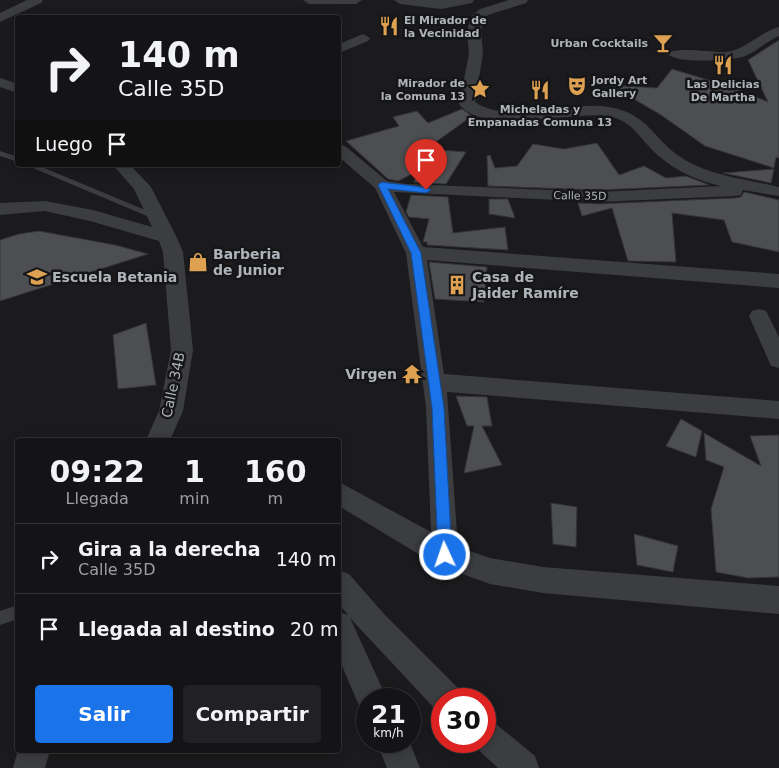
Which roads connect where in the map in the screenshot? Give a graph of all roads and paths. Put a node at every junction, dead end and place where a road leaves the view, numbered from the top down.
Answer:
1 (37, 0) edge
2 (309, 0) edge
3 (356, 0) edge
4 (400, 0) edge
5 (468, 0) edge
6 (522, 0) edge
7 (0, 18) edge
8 (779, 30) edge
9 (363, 38) dead end
10 (341, 48) edge
11 (675, 54) dead end
12 (341, 151) edge
13 (0, 153) edge
14 (15, 159) edge
15 (35, 167) edge
16 (123, 167) edge
17 (382, 185) junction
18 (778, 192) edge
19 (0, 209) edge
20 (157, 217) junction
21 (168, 238) junction
22 (416, 253) junction
23 (779, 281) edge
24 (759, 316) dead end
25 (779, 360) edge
26 (434, 382) junction
27 (779, 410) edge
28 (159, 438) edge
29 (341, 494) edge
30 (445, 555) junction
31 (341, 585) edge
32 (779, 600) edge
33 (15, 613) edge
34 (0, 618) edge
35 (341, 630) edge
36 (367, 688) edge
37 (436, 688) edge
38 (496, 745) edge
39 (33, 753) edge
40 (397, 753) edge
41 (29, 768) edge
42 (404, 768) edge
43 (523, 768) edge

1 - 7 street
2 - 3 street
4 - 5 street
6 - 18 street
8 - 11 street
9 - 10 street
12 - 17 street
13 - 14 lane
15 - 20 lane
16 - 20 street, Calle 34B
17 - 18 street, Calle 35D
17 - 22 street
19 - 21 street
20 - 21 street, Calle 34B
21 - 28 street, Calle 34B
22 - 23 street
22 - 26 street
24 - 25 street
26 - 27 street
26 - 30 street
29 - 30 street
30 - 32 street
31 - 37 street
33 - 34 lane
35 - 36 street
38 - 43 street
39 - 41 street
40 - 42 street

